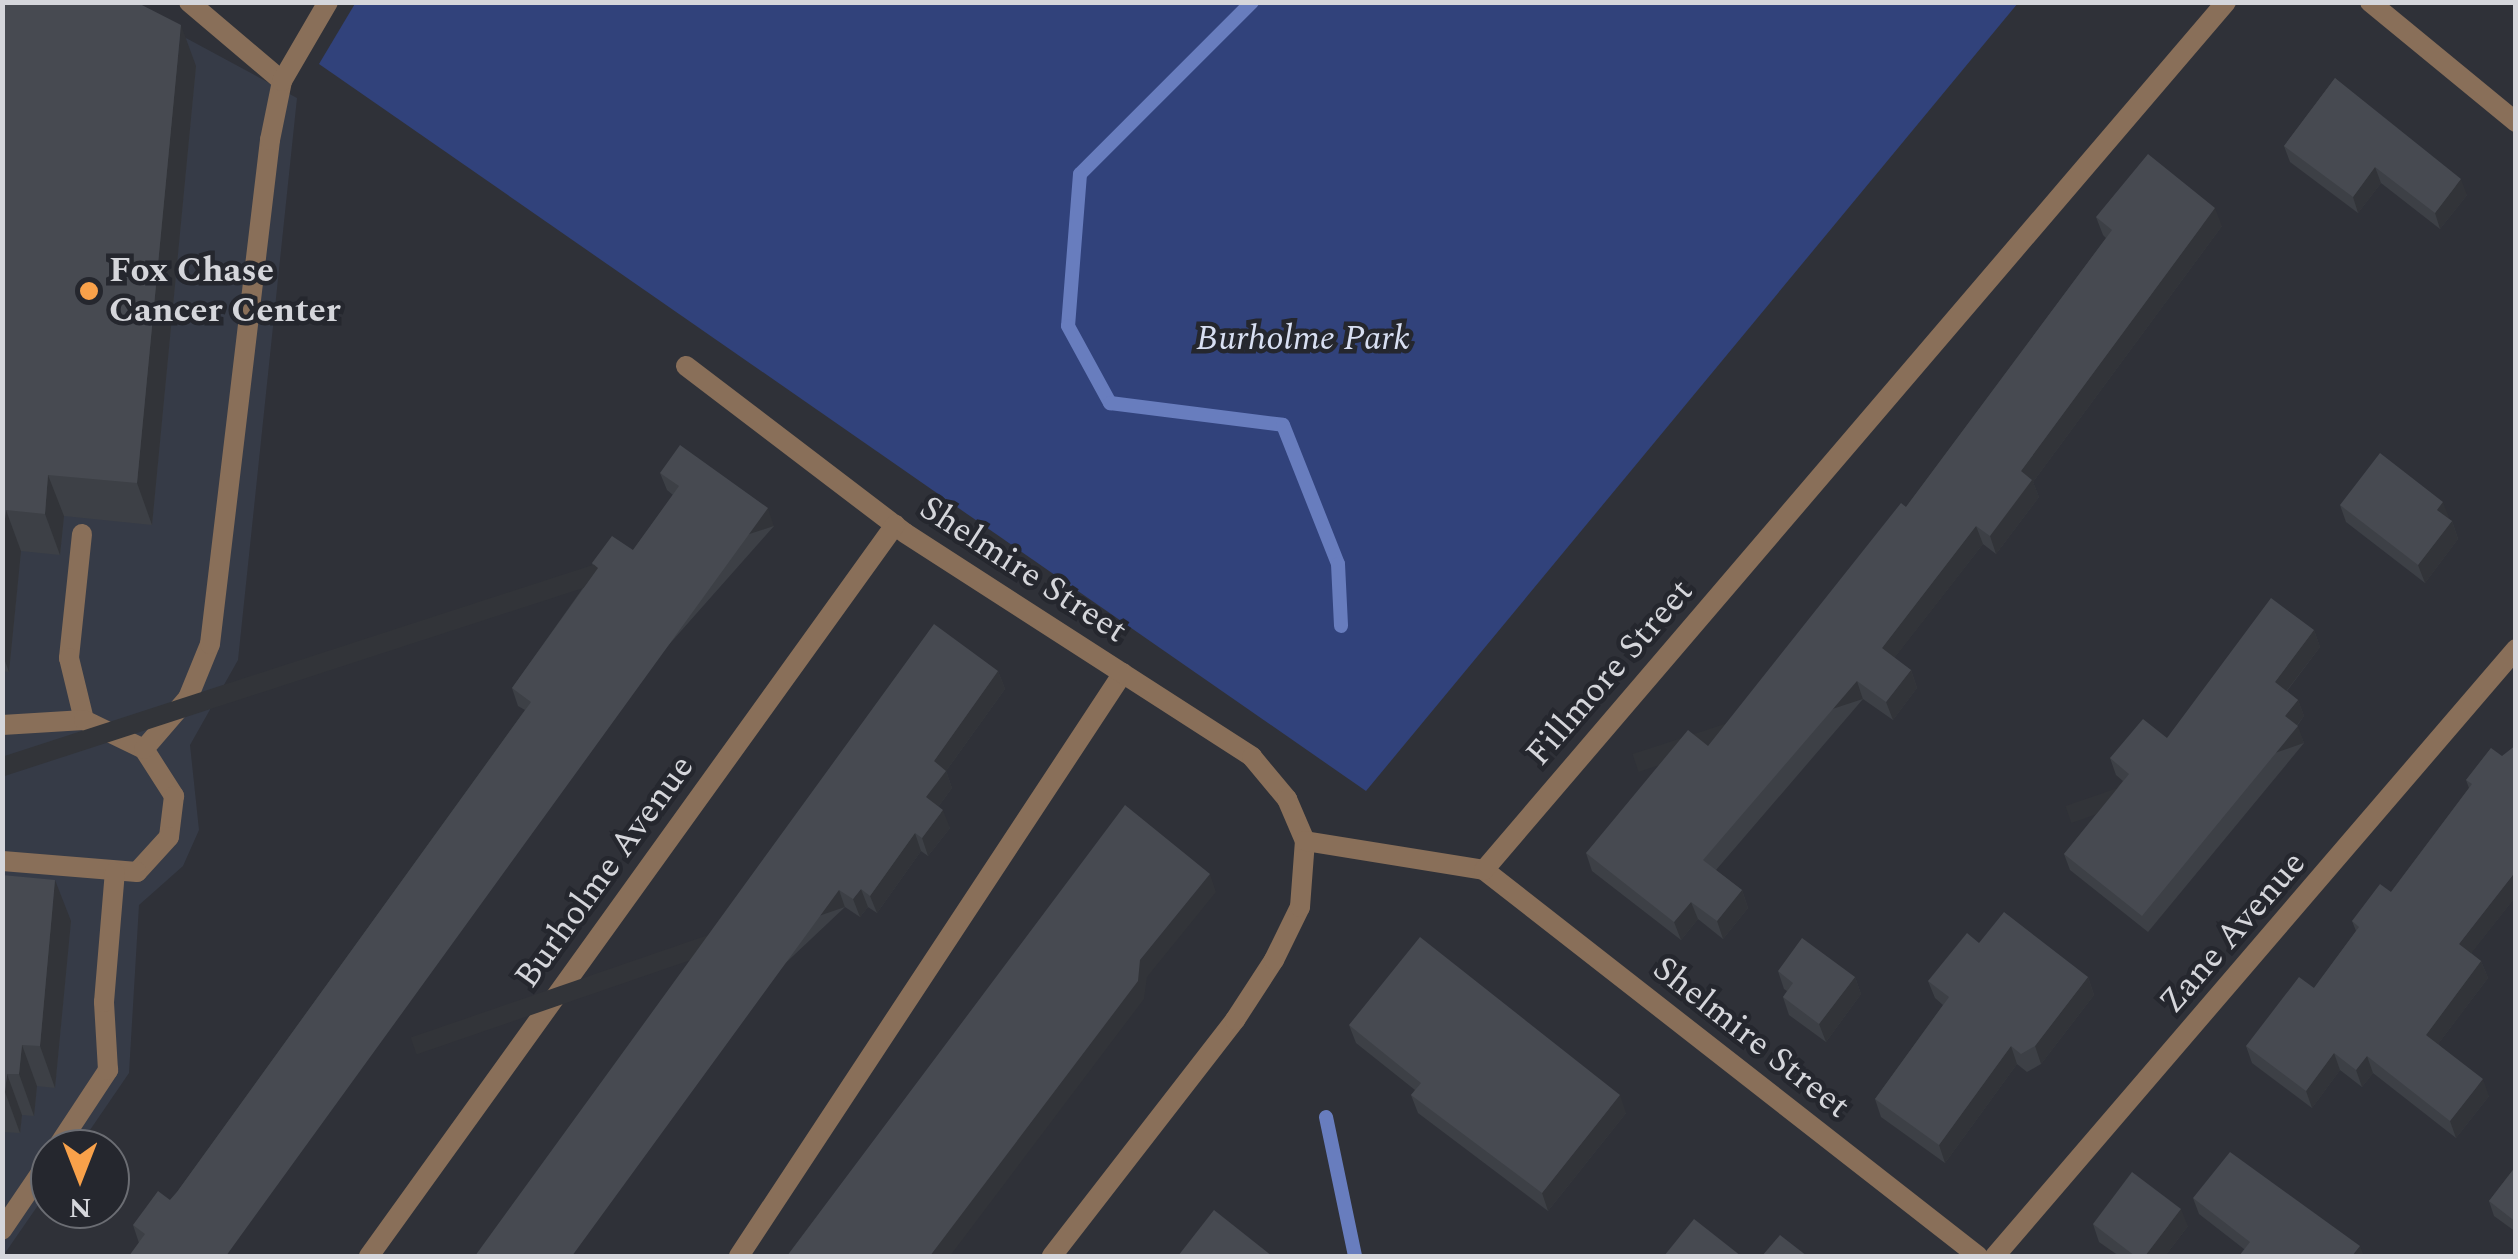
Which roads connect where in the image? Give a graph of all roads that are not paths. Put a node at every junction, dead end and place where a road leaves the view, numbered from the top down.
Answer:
1 (189, 2) edge
2 (328, 2) edge
3 (2226, 2) edge
4 (2370, 2) edge
5 (282, 82) junction
6 (2516, 122) edge
7 (686, 366) dead end
8 (895, 526) junction
9 (82, 534) dead end
10 (2516, 649) edge
11 (1123, 673) junction
12 (84, 720) junction
13 (2, 725) edge
14 (144, 749) junction
15 (1305, 841) junction
16 (2, 861) edge
17 (1484, 870) junction
18 (115, 872) junction
19 (69, 1129) edge
20 (30, 1188) edge
21 (2, 1230) edge
22 (369, 1256) edge
23 (739, 1256) edge
24 (1052, 1256) edge
25 (1978, 1256) edge
26 (1995, 1256) edge

1 - 5 street
2 - 5 street
3 - 17 street, Fillmore Street
4 - 6 street
5 - 14 street
7 - 8 street, Shelmire Street
8 - 11 street, Shelmire Street
8 - 22 street, Burholme Avenue
9 - 12 street
10 - 26 street, Zane Avenue
11 - 15 street, Shelmire Street
11 - 23 street
12 - 13 street
12 - 14 street
14 - 18 street
15 - 17 street
15 - 24 street
16 - 18 street
17 - 25 street, Shelmire Street
18 - 19 street
20 - 21 street

